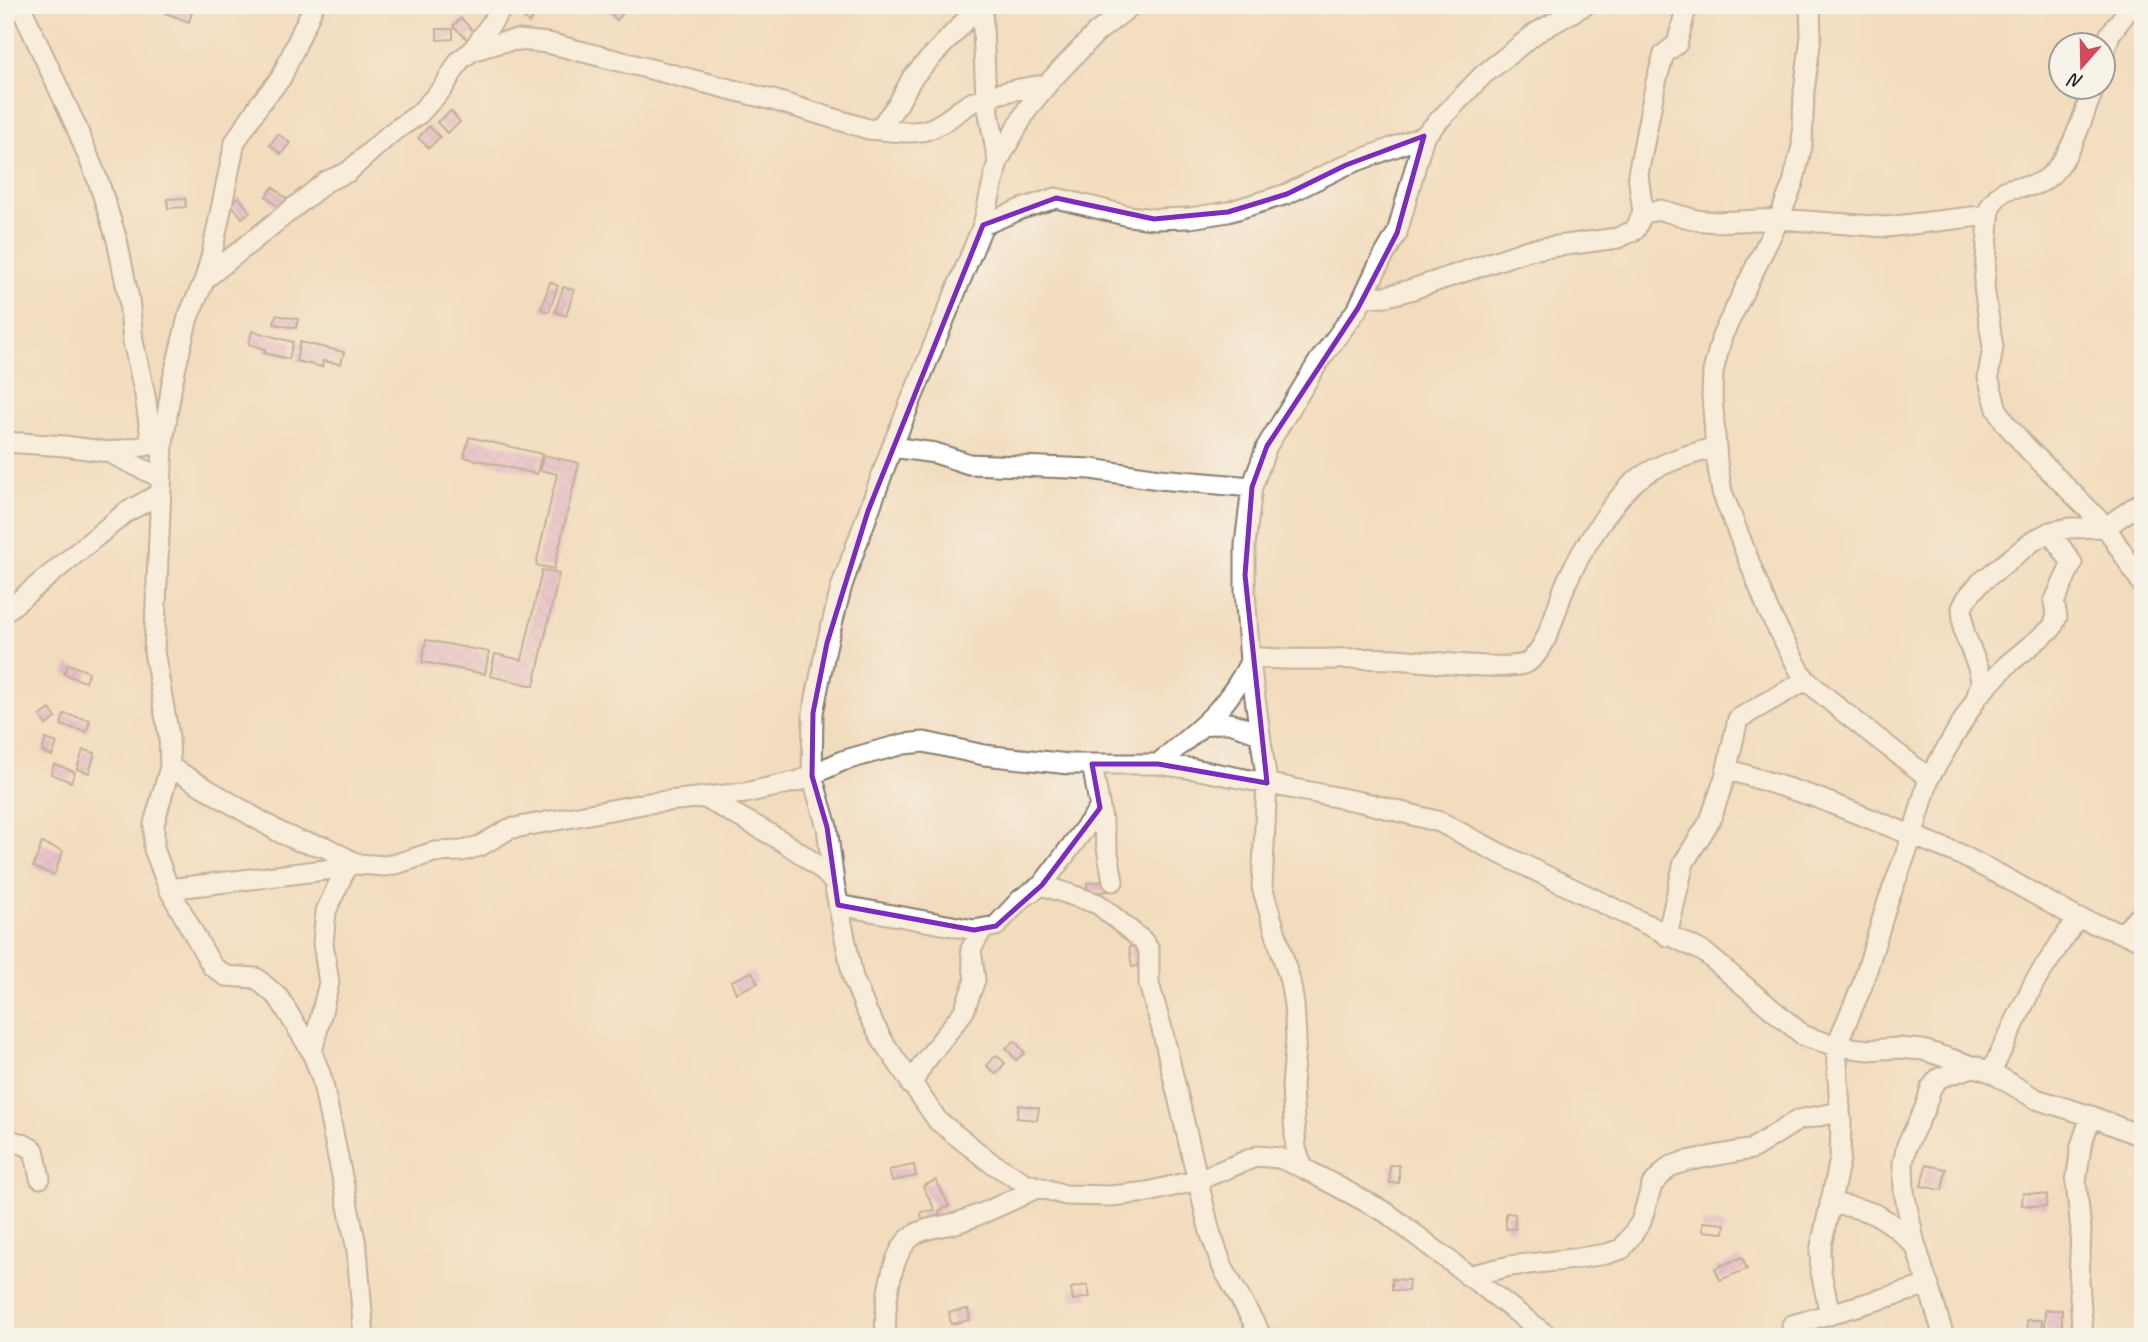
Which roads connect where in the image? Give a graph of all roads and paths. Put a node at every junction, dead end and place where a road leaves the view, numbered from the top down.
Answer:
1 (20, 5) edge
2 (314, 5) edge
3 (1132, 5) edge
4 (1585, 5) edge
5 (1687, 5) edge
6 (1810, 5) edge
7 (2132, 5) edge
8 (983, 6) edge
9 (500, 11) edge
10 (2112, 32) edge
11 (518, 40) junction
12 (472, 51) junction
13 (1047, 85) junction
14 (986, 98) junction
15 (2088, 102) edge
16 (878, 130) junction
17 (1424, 136) junction
18 (998, 161) junction
19 (1643, 214) junction
20 (1988, 215) junction
21 (1779, 219) junction
22 (983, 225) junction
23 (205, 279) junction
24 (1364, 297) junction
25 (5, 442) edge
26 (157, 444) junction
27 (892, 447) junction
28 (1716, 447) junction
29 (109, 452) junction
30 (161, 485) junction
31 (1252, 487) junction
32 (2143, 501) edge
33 (2106, 527) junction
34 (2050, 532) junction
35 (2143, 584) edge
36 (5, 612) edge
37 (1250, 660) junction
38 (1806, 680) junction
39 (1976, 699) junction
40 (1203, 726) junction
41 (1260, 735) junction
42 (1093, 764) junction
43 (1158, 764) junction
44 (170, 767) junction
45 (1727, 769) junction
46 (812, 776) junction
47 (1929, 778) junction
48 (1267, 783) junction
49 (707, 799) junction
50 (1100, 808) junction
51 (1912, 837) junction
52 (352, 865) junction
53 (1113, 881) dead end
54 (834, 883) junction
55 (1042, 885) junction
56 (169, 888) junction
57 (838, 905) junction
58 (2143, 913) edge
59 (2077, 918) junction
60 (982, 930) junction
61 (1667, 936) junction
62 (2133, 936) edge
63 (1836, 1046) junction
64 (312, 1052) junction
65 (1983, 1069) junction
66 (911, 1085) junction
67 (1840, 1112) junction
68 (2091, 1116) junction
69 (2143, 1137) edge
70 (5, 1139) edge
71 (1303, 1168) junction
72 (40, 1178) dead end
73 (1198, 1180) junction
74 (1038, 1187) junction
75 (1830, 1203) junction
76 (1916, 1248) junction
77 (1468, 1276) junction
78 (1929, 1285) junction
79 (1830, 1315) junction
80 (1792, 1325) dead end
81 (364, 1337) edge
82 (886, 1337) edge
83 (1262, 1337) edge
84 (1549, 1337) edge
85 (1944, 1337) edge
86 (2083, 1337) edge

1 - 26 street
2 - 23 street
3 - 13 street
4 - 17 street
5 - 19 street
6 - 21 street
7 - 10 street
8 - 14 street
8 - 16 street
9 - 11 street
9 - 12 street
11 - 12 street
11 - 16 street
12 - 23 street
13 - 14 street
13 - 18 street
14 - 16 street
14 - 18 street
15 - 20 street
17 - 22 street
17 - 24 street
18 - 22 street
19 - 21 street
19 - 24 street
20 - 21 street
20 - 33 street
21 - 28 street
22 - 27 street
23 - 26 street
24 - 31 street
25 - 29 street
26 - 29 street
26 - 30 street
27 - 31 street
27 - 46 street
28 - 37 street
28 - 38 street
29 - 30 street
30 - 36 street
30 - 44 street
31 - 37 street
32 - 33 street
33 - 34 street
33 - 35 street
34 - 39 street
34 - 39 street
37 - 40 street
37 - 41 street
38 - 45 street
38 - 47 street
39 - 47 street
40 - 41 street
40 - 43 street
41 - 48 street
42 - 43 street
42 - 46 street
42 - 50 street
43 - 48 street
44 - 52 street
44 - 56 street
45 - 51 street
45 - 61 street
46 - 49 street
46 - 54 street
47 - 51 street
48 - 61 street
48 - 71 street
49 - 52 street
49 - 54 street
50 - 53 street
50 - 55 street
51 - 59 street
51 - 63 street
52 - 56 street
52 - 64 street
54 - 57 street
55 - 60 street
55 - 73 street
56 - 64 street
57 - 60 street
57 - 66 street
58 - 62 street
59 - 62 street
59 - 65 street
60 - 66 street
61 - 63 street
63 - 65 street
63 - 67 street
64 - 81 street
65 - 68 street
65 - 76 street
66 - 74 street
67 - 75 street
67 - 77 street
68 - 69 street
68 - 86 street
70 - 72 street
71 - 73 street
71 - 77 street
73 - 74 street
73 - 83 street
74 - 82 street
75 - 76 street
75 - 79 street
76 - 78 street
77 - 84 street
78 - 79 street
78 - 85 street
79 - 80 street

